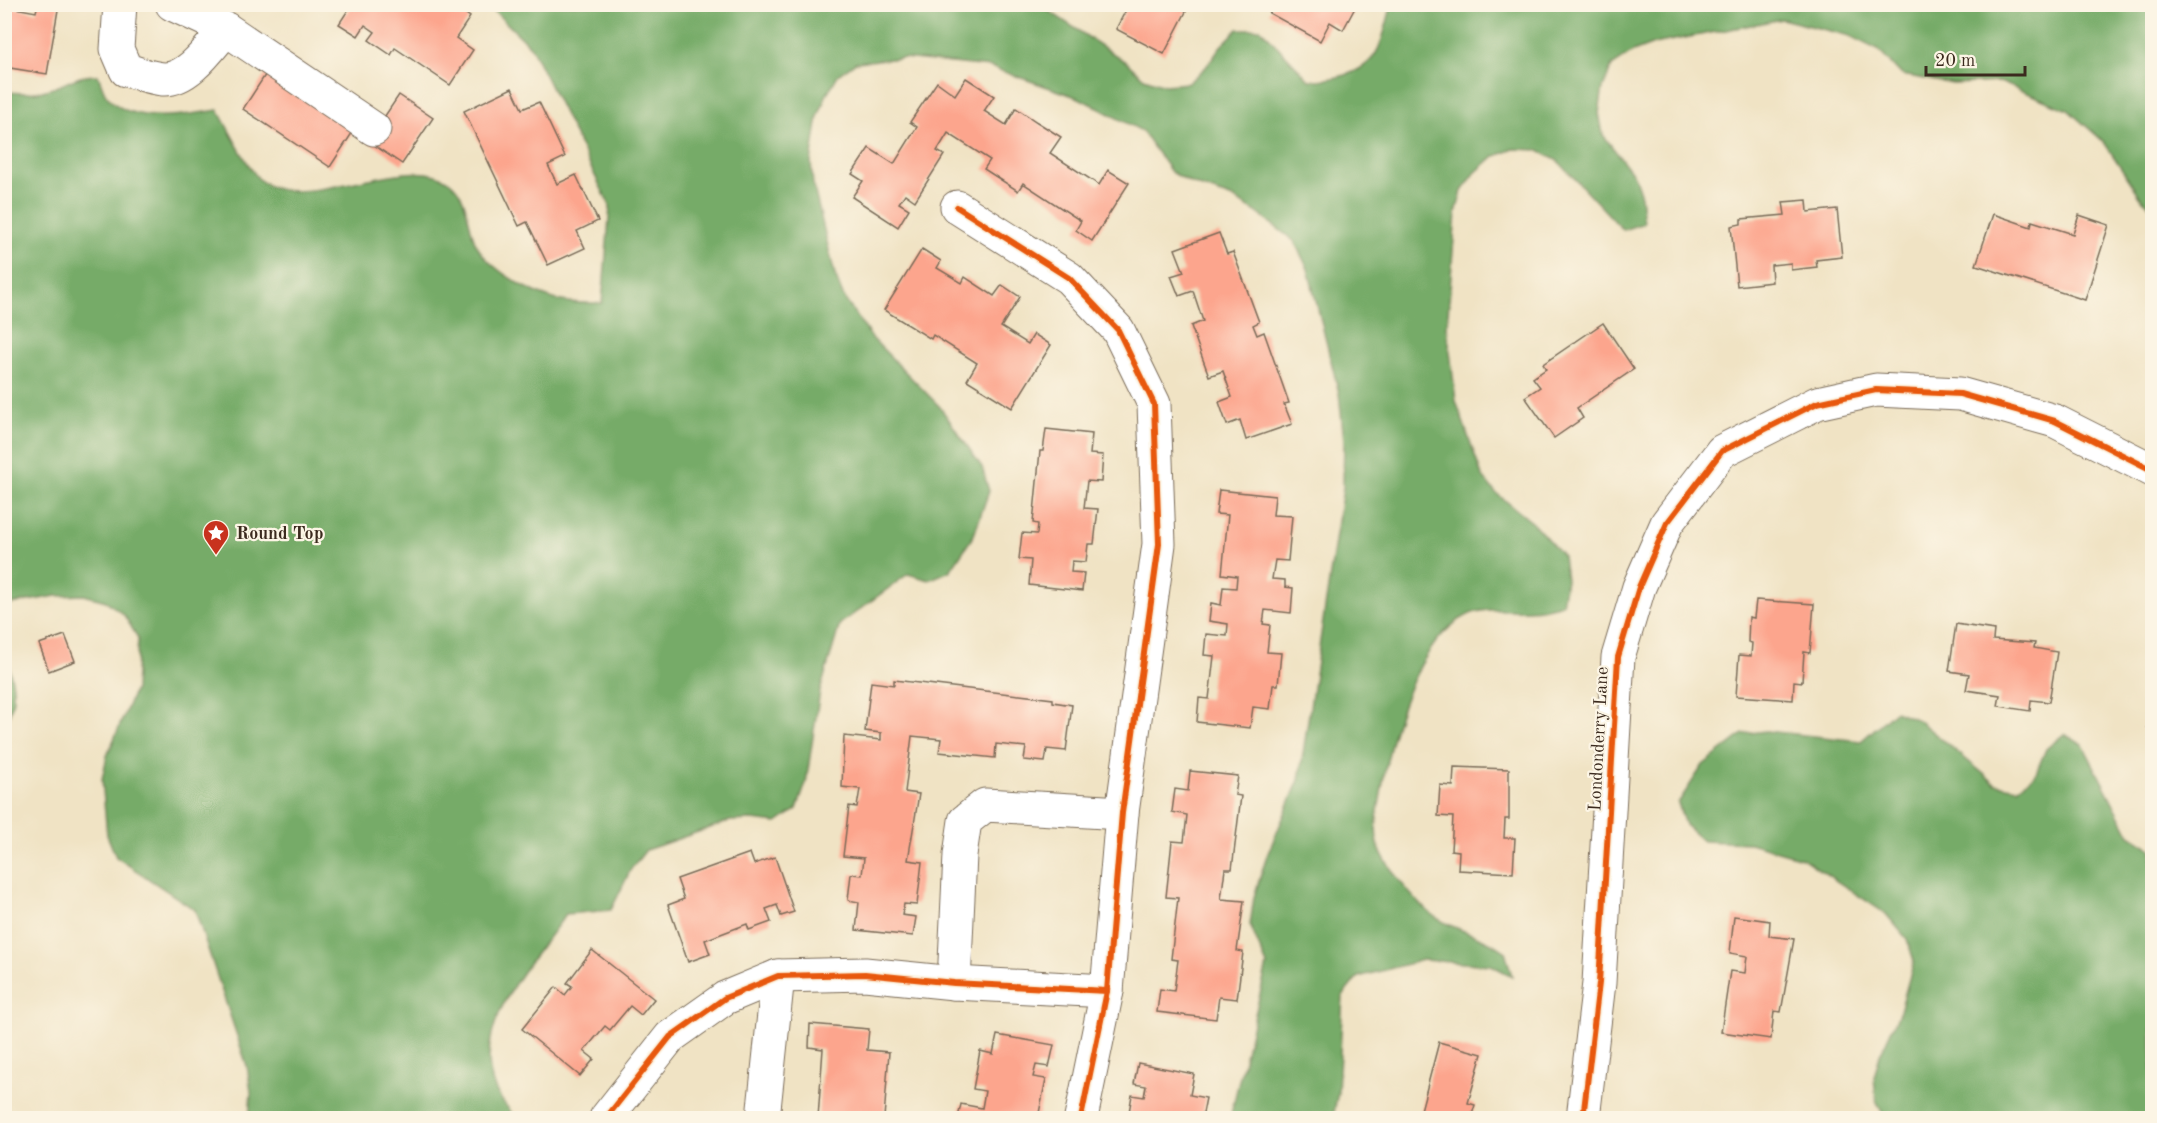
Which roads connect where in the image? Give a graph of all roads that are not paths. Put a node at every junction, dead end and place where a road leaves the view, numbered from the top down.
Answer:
1 (120, 4) edge
2 (172, 4) edge
3 (226, 29) junction
4 (374, 129) dead end
5 (957, 207) dead end
6 (2152, 470) edge
7 (1122, 813) junction
8 (778, 976) junction
9 (954, 983) junction
10 (1107, 991) junction
11 (606, 1119) edge
12 (764, 1119) edge
13 (1081, 1119) edge
14 (1583, 1119) edge

1 - 3 street
2 - 3 street
3 - 4 street
5 - 7 street
6 - 14 street, Londonderry Lane
7 - 9 street
7 - 10 street
8 - 9 street
8 - 11 street
8 - 12 street
9 - 10 street
10 - 13 street

